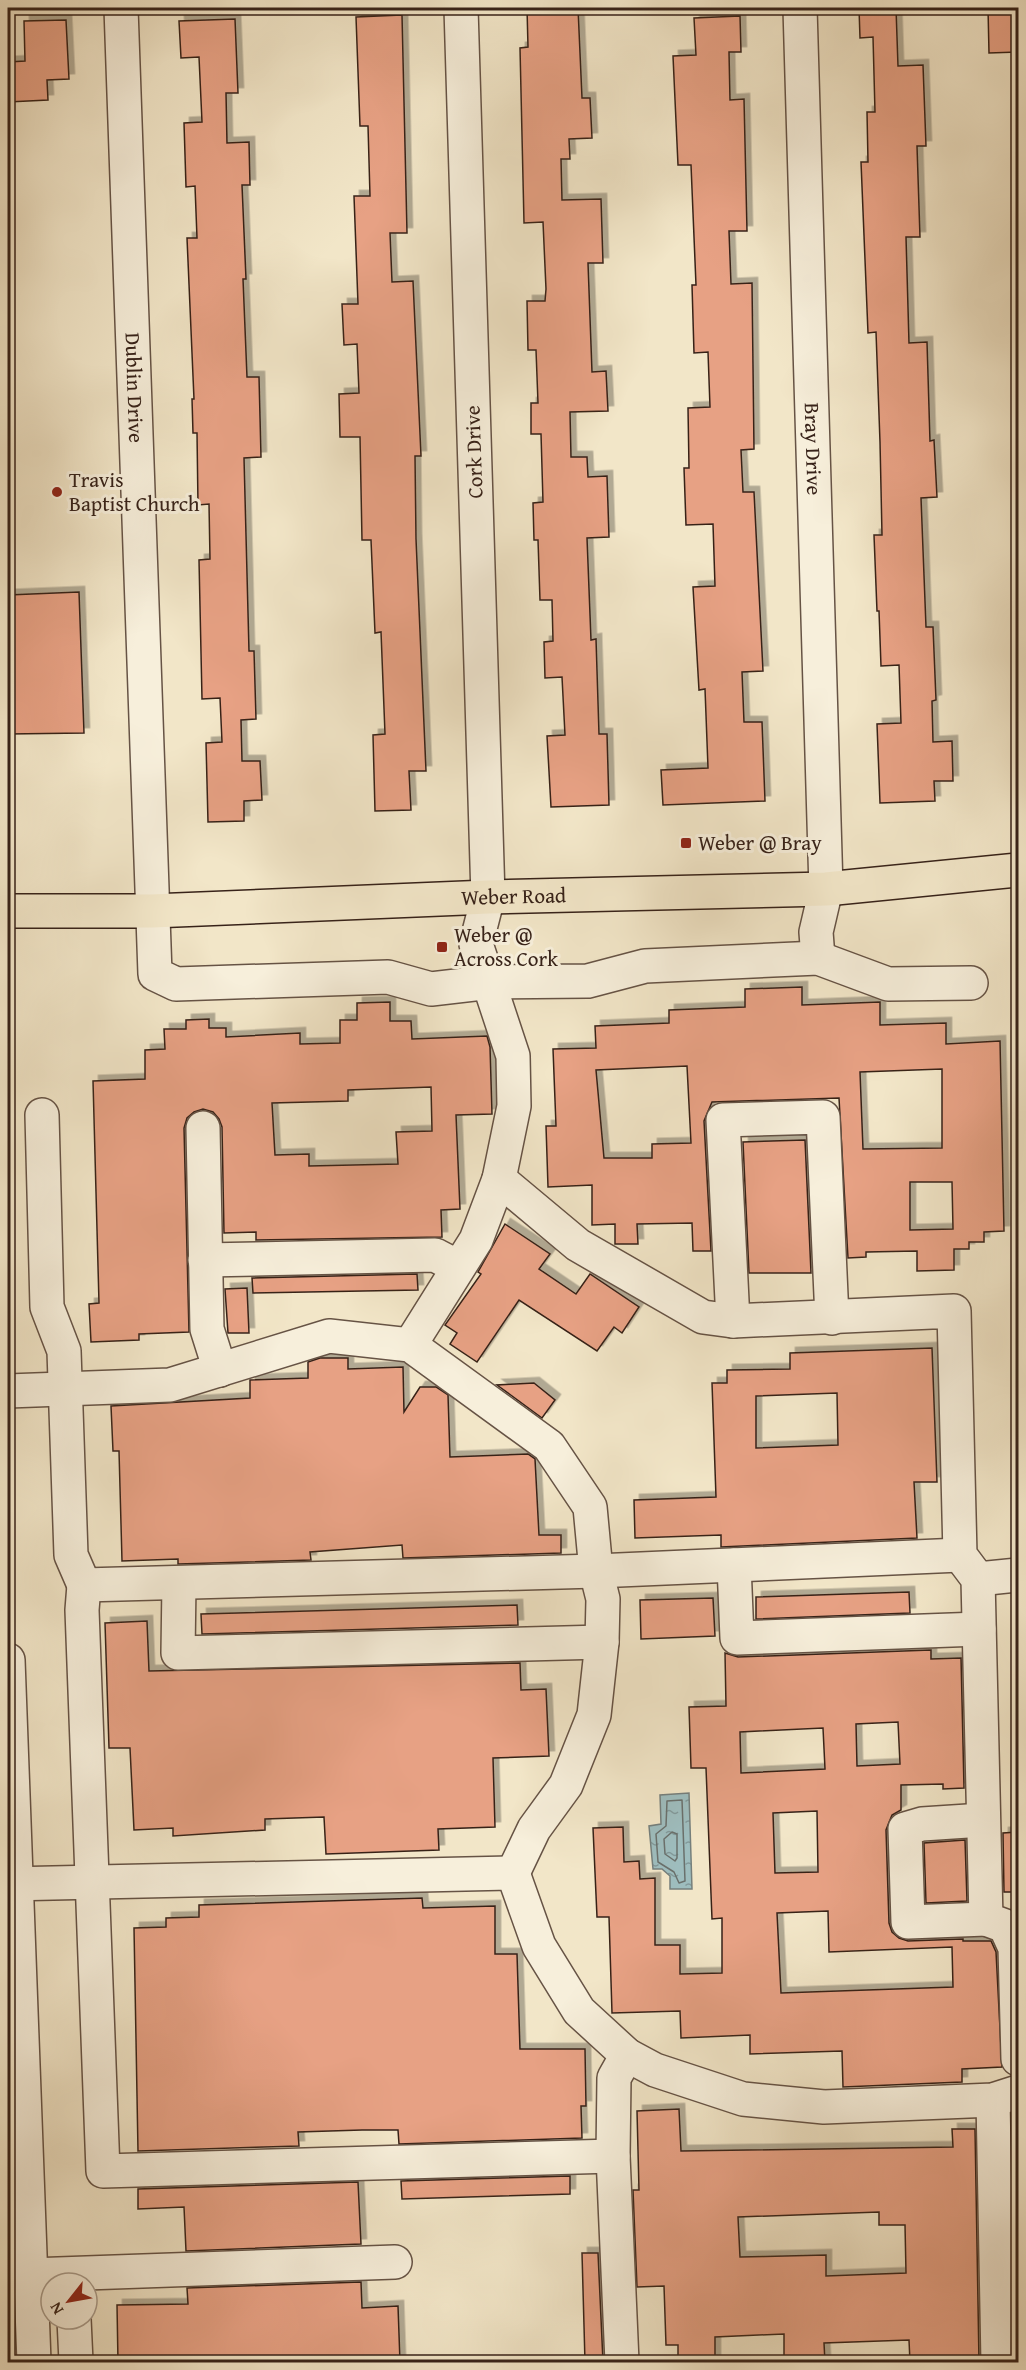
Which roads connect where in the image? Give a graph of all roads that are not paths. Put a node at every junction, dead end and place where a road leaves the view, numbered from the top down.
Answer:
1 (121, 8) edge
2 (461, 8) edge
3 (800, 8) edge
4 (1018, 870) edge
5 (826, 889) junction
6 (488, 897) junction
7 (8, 911) edge
8 (152, 911) junction
9 (818, 958) junction
10 (491, 982) junction
11 (971, 983) dead end
12 (42, 1115) dead end
13 (202, 1128) dead end
14 (499, 1179) junction
15 (206, 1260) junction
16 (458, 1267) junction
17 (832, 1318) junction
18 (733, 1321) junction
19 (410, 1345) junction
20 (220, 1370) junction
21 (66, 1389) junction
22 (8, 1391) edge
23 (734, 1565) junction
24 (969, 1567) junction
25 (596, 1571) junction
26 (1018, 1575) edge
27 (179, 1583) junction
28 (84, 1585) junction
29 (979, 1629) junction
30 (602, 1642) junction
31 (8, 1660) edge
32 (983, 1820) junction
33 (513, 1873) junction
34 (90, 1882) junction
35 (11, 1884) edge
36 (986, 1919) junction
37 (627, 2055) junction
38 (1018, 2060) edge
39 (1006, 2096) edge
40 (613, 2156) junction
41 (395, 2262) dead end
42 (30, 2275) junction
43 (39, 2276) edge
44 (99, 2277) edge
45 (75, 2331) edge
46 (34, 2362) edge
47 (76, 2362) edge
48 (622, 2362) edge
49 (998, 2362) edge

1 - 8 street, Dublin Drive
2 - 6 street, Cork Drive
3 - 5 street, Bray Drive
4 - 5 main road, Weber Road
5 - 6 main road, Weber Road
5 - 9 street, Bray Drive
6 - 8 main road, Weber Road
6 - 10 street, Cork Drive
7 - 8 main road, Weber Road
8 - 10 street, Dublin Drive
9 - 10 street
9 - 11 street
10 - 14 street, Cork Drive
12 - 21 street
13 - 15 street
14 - 16 street, Cork Drive
14 - 18 street
15 - 16 street
15 - 20 street
16 - 19 street, Cork Drive
17 - 18 street
17 - 18 street
17 - 24 street
19 - 20 street
19 - 25 street
20 - 21 street
21 - 22 street
21 - 28 street
23 - 24 street
23 - 25 street
23 - 29 street
24 - 26 street
24 - 29 street
25 - 27 street
25 - 30 street
27 - 28 street
27 - 30 street
28 - 34 street
29 - 32 street
30 - 33 street
31 - 35 street
32 - 36 street
32 - 36 street
33 - 34 street
33 - 37 street
34 - 35 street
34 - 40 street
35 - 42 street
36 - 38 street
37 - 39 street
37 - 40 street
39 - 49 street
40 - 48 street
41 - 44 street
42 - 43 street
42 - 46 street
45 - 47 street

